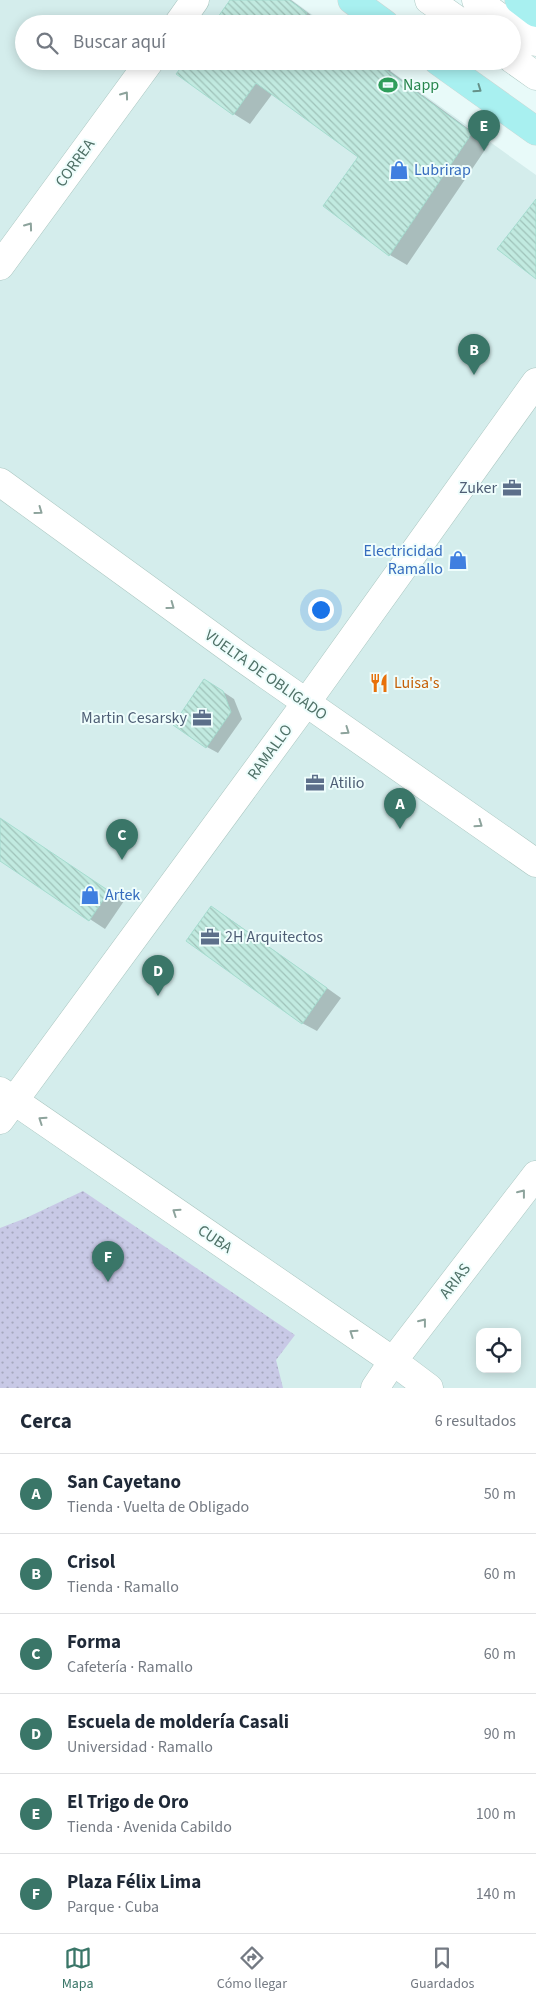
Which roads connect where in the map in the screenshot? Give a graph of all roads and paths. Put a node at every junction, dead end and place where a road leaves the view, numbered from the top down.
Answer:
1 (195, 0) edge
2 (352, 0) edge
3 (429, 0) edge
4 (476, 0) edge
5 (519, 0) edge
6 (536, 13) edge
7 (184, 15) edge
8 (373, 15) edge
9 (450, 15) edge
10 (497, 15) edge
11 (521, 32) edge
12 (536, 42) edge
13 (521, 65) edge
14 (143, 70) edge
15 (451, 70) edge
16 (536, 76) edge
17 (536, 131) edge
18 (0, 266) edge
19 (536, 382) edge
20 (0, 482) edge
21 (306, 703) junction
22 (536, 863) edge
23 (5, 1104) edge
24 (536, 1175) edge
25 (393, 1361) junction
26 (375, 1388) edge
27 (429, 1388) edge

1 - 7 street
2 - 8 main road
3 - 9 street
4 - 10 street
5 - 6 main road
11 - 12 street
13 - 16 street
18 -> 14 street, CORREA
15 -> 17 main road
19 - 21 street, RAMALLO
20 -> 21 street, VUELTA DE OBLIGADO
21 -> 22 street, VUELTA DE OBLIGADO
21 - 23 street, RAMALLO
25 -> 23 street, CUBA
25 -> 24 street, ARIAS
25 - 26 street, ARIAS
25 - 27 street, CUBA

